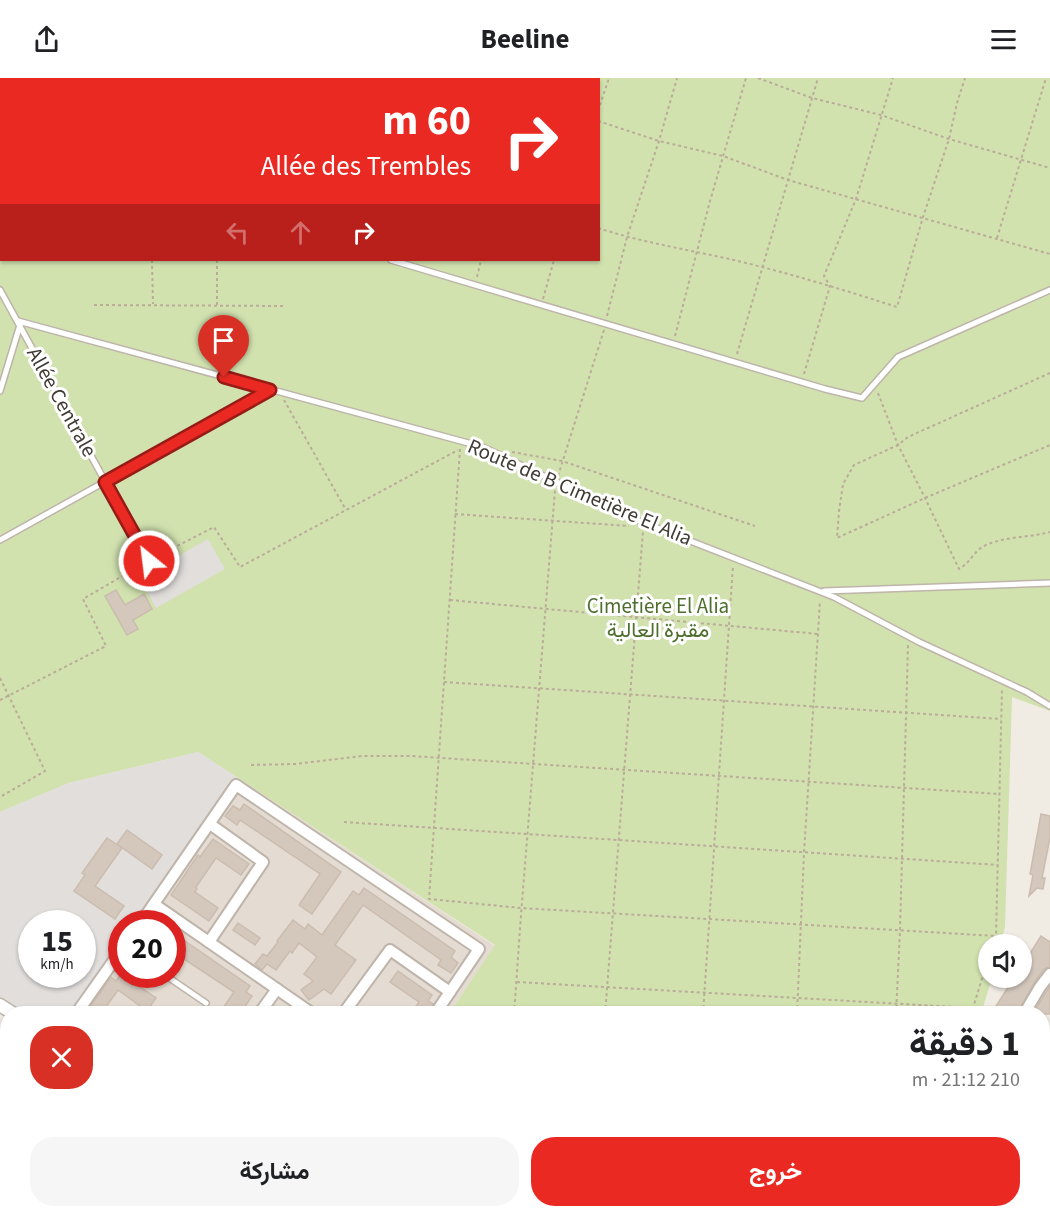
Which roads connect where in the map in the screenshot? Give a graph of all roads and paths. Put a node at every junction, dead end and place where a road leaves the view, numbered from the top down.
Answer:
1 (609, 78) edge
2 (677, 78) edge
3 (746, 78) edge
4 (758, 78) edge
5 (818, 78) edge
6 (893, 78) edge
7 (965, 78) edge
8 (1046, 78) edge
9 (812, 98) junction
10 (600, 105) edge
11 (881, 115) junction
12 (600, 122) edge
13 (949, 139) junction
14 (659, 141) junction
15 (723, 156) junction
16 (1021, 159) junction
17 (1050, 168) edge
18 (788, 180) junction
19 (856, 199) junction
20 (922, 217) junction
21 (600, 229) edge
22 (627, 237) junction
23 (997, 238) junction
24 (697, 251) junction
25 (1050, 254) edge
26 (152, 261) edge
27 (217, 261) edge
28 (394, 261) edge
29 (481, 261) edge
30 (554, 261) edge
31 (763, 267) junction
32 (475, 284) junction
33 (830, 286) junction
34 (0, 290) edge
35 (1050, 290) edge
36 (153, 304) junction
37 (541, 304) junction
38 (94, 305) dead end
39 (217, 305) junction
40 (284, 306) dead end
41 (19, 323) junction
42 (606, 324) junction
43 (673, 344) junction
44 (734, 362) junction
45 (1050, 373) edge
46 (801, 382) junction
47 (874, 384) junction
48 (270, 390) junction
49 (0, 391) edge
50 (279, 393) junction
51 (471, 443) junction
52 (898, 445) junction
53 (1050, 445) edge
54 (460, 449) junction
55 (505, 450) dead end
56 (562, 462) junction
57 (556, 481) junction
58 (105, 482) junction
59 (926, 498) junction
60 (346, 510) junction
61 (455, 514) junction
62 (553, 521) junction
63 (643, 525) junction
64 (754, 526) dead end
65 (1050, 532) edge
66 (0, 540) edge
67 (734, 557) junction
68 (149, 561) junction
69 (156, 574) dead end
70 (1050, 583) edge
71 (820, 591) junction
72 (449, 600) junction
73 (545, 609) junction
74 (636, 617) junction
75 (729, 626) junction
76 (818, 634) junction
77 (908, 636) junction
78 (0, 678) edge
79 (1002, 680) junction
80 (444, 682) junction
81 (539, 688) junction
82 (630, 694) junction
83 (8, 695) junction
84 (0, 699) edge
85 (724, 700) junction
86 (813, 706) junction
87 (1050, 706) edge
88 (906, 713) junction
89 (1001, 719) junction
90 (439, 758) junction
91 (533, 764) junction
92 (251, 765) dead end
93 (624, 770) junction
94 (719, 776) junction
95 (808, 782) junction
96 (904, 788) junction
97 (999, 794) junction
98 (0, 797) edge
99 (345, 822) dead end
100 (210, 824) junction
101 (434, 829) junction
102 (527, 835) junction
103 (619, 841) junction
104 (714, 847) junction
105 (804, 853) junction
106 (902, 859) junction
107 (998, 865) junction
108 (154, 904) junction
109 (521, 908) junction
110 (150, 910) edge
111 (613, 913) junction
112 (709, 919) junction
113 (801, 924) junction
114 (900, 930) junction
115 (996, 934) edge
116 (978, 935) edge
117 (208, 942) junction
118 (108, 969) edge
119 (1050, 974) edge
120 (516, 982) junction
121 (607, 987) junction
122 (184, 988) edge
123 (979, 988) edge
124 (277, 989) junction
125 (1045, 990) edge
126 (450, 992) junction
127 (704, 993) junction
128 (798, 998) junction
129 (206, 1003) dead end
130 (896, 1004) junction
131 (82, 1006) edge
132 (265, 1006) edge
133 (301, 1006) edge
134 (349, 1006) edge
135 (440, 1006) edge
136 (514, 1006) edge
137 (606, 1006) edge
138 (703, 1006) edge
139 (798, 1006) edge
140 (934, 1006) edge
141 (974, 1006) edge
142 (1031, 1006) edge

1 - 10 path
2 - 14 path
3 - 15 path
4 - 9 path
5 - 9 path
6 - 11 path
7 - 13 path
8 - 16 path
9 - 11 path
9 - 18 path
11 - 13 path
11 - 19 path
12 - 14 path
13 - 16 path
13 - 20 path
14 - 15 path
14 - 22 path
15 - 18 path
15 - 24 path
16 - 17 path
16 - 23 path
18 - 19 path
18 - 31 path
19 - 20 path
19 - 33 path
20 - 23 path
20 - 33 path
21 - 22 path
22 - 24 path
22 - 42 path
23 - 25 path
24 - 31 path
24 - 43 path
26 - 36 path
27 - 39 path
28 - 32 lane
29 - 32 path
30 - 37 path
31 - 33 path
31 - 44 path
32 - 37 lane
33 - 46 path
34 - 41 lane, Allée Centrale
35 - 47 lane
36 - 38 path
36 - 39 path
37 - 42 lane
39 - 40 path
41 - 48 lane, Route de B Cimetière El Alia
41 - 49 lane
41 - 58 lane, Allée Centrale
42 - 43 lane
42 - 56 path
43 - 44 lane
44 - 46 lane
45 - 52 path
46 - 47 lane
47 - 52 path
48 - 50 lane, Route de B Cimetière El Alia
48 - 58 lane
50 - 51 lane, Route de B Cimetière El Alia
50 - 60 path
51 - 54 path
51 - 57 lane, Route de B Cimetière El Alia
52 - 59 path
52 - 59 path
53 - 59 path
54 - 60 path
54 - 61 path
55 - 56 path
56 - 57 path
56 - 64 path
57 - 62 path
57 - 63 lane, Route de B Cimetière El Alia
58 - 66 lane
58 - 68 lane, Allée Centrale
59 - 65 path
60 - 68 path
61 - 62 path
61 - 72 path
62 - 63 path
62 - 73 path
63 - 67 lane, Route de B Cimetière El Alia
63 - 74 path
67 - 71 lane, Route de B Cimetière El Alia
67 - 75 path
68 - 69 lane, Allée Centrale
68 - 83 path
70 - 71 lane
71 - 76 path
71 - 77 lane, Route de B Cimetière El Alia
72 - 73 path
72 - 80 path
73 - 74 path
73 - 81 path
74 - 75 path
74 - 82 path
75 - 76 path
75 - 85 path
76 - 86 path
77 - 79 lane, Route de B Cimetière El Alia
77 - 88 path
78 - 83 path
79 - 87 lane, Route de B Cimetière El Alia
79 - 89 path
80 - 81 path
80 - 90 path
81 - 82 path
81 - 91 path
82 - 85 path
82 - 93 path
83 - 84 path
83 - 98 path
85 - 86 path
85 - 94 path
86 - 88 path
86 - 95 path
88 - 89 path
88 - 96 path
89 - 97 path
90 - 91 path
90 - 92 path
90 - 101 path
91 - 93 path
91 - 102 path
93 - 94 path
93 - 103 path
94 - 95 path
94 - 104 path
95 - 96 path
95 - 105 path
96 - 97 path
96 - 106 path
97 - 107 path
99 - 101 path
100 - 108 street
100 - 117 street
100 - 126 street
101 - 102 path
101 - 109 path
102 - 103 path
102 - 109 path
103 - 104 path
103 - 111 path
104 - 105 path
104 - 112 path
105 - 106 path
105 - 113 path
106 - 107 path
106 - 114 path
107 - 115 path
108 - 110 street
108 - 117 street
109 - 111 path
109 - 120 path
111 - 112 path
111 - 121 path
112 - 113 path
112 - 127 path
113 - 114 path
113 - 128 path
114 - 116 path
114 - 130 path
117 - 124 street
118 - 131 street
119 - 125 street
120 - 121 path
120 - 136 path
121 - 127 path
121 - 137 path
122 - 129 lane
123 - 141 path
124 - 132 street
124 - 133 street
125 - 142 street
126 - 134 street
126 - 135 street
127 - 128 path
127 - 138 path
128 - 130 path
128 - 139 path
130 - 140 path

